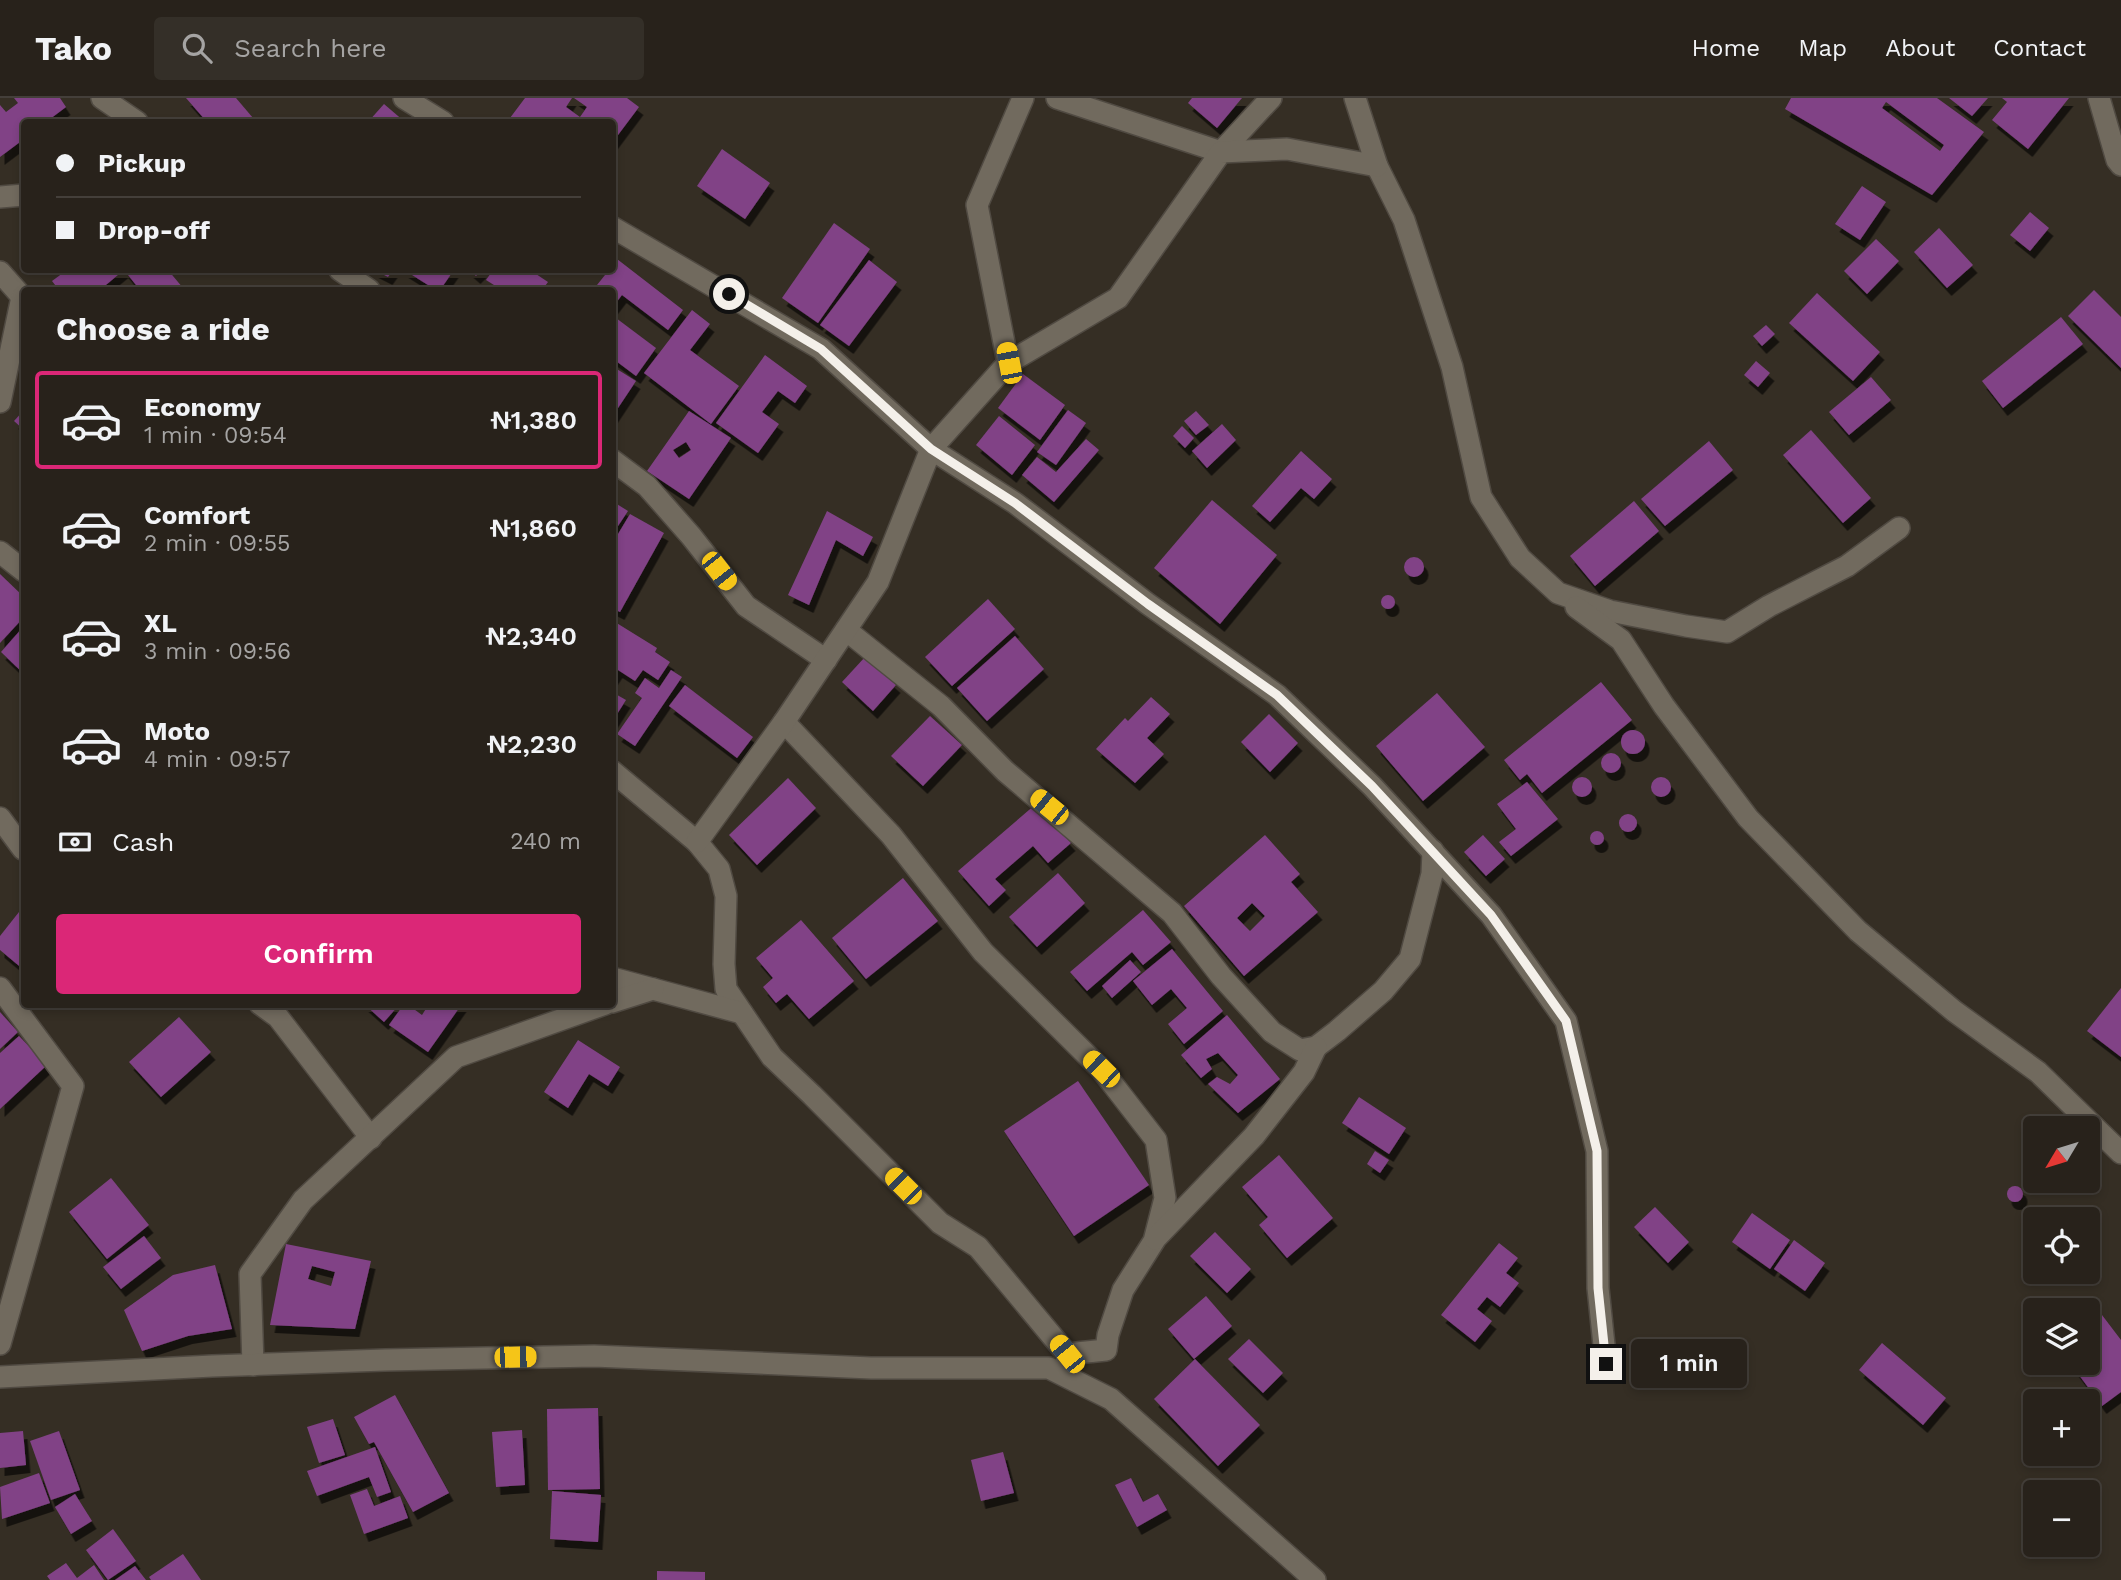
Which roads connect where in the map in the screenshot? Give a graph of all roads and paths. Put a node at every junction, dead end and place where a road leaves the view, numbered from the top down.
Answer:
1 (102, 98) edge
2 (404, 98) edge
3 (1023, 98) edge
4 (1057, 98) edge
5 (1272, 98) edge
6 (1355, 98) edge
7 (2099, 98) edge
8 (127, 119) edge
9 (133, 119) edge
10 (438, 119) edge
11 (1220, 152) junction
12 (2121, 164) edge
13 (1377, 166) junction
14 (21, 195) edge
15 (0, 197) edge
16 (616, 228) edge
17 (0, 272) edge
18 (345, 273) edge
19 (365, 287) edge
20 (21, 296) edge
21 (21, 307) edge
22 (1009, 363) junction
23 (0, 402) edge
24 (931, 449) junction
25 (616, 463) edge
26 (1899, 528) dead end
27 (0, 552) edge
28 (21, 569) edge
29 (1558, 593) junction
30 (846, 630) junction
31 (826, 660) junction
32 (784, 722) junction
33 (616, 774) edge
34 (0, 818) edge
35 (697, 842) junction
36 (21, 845) edge
37 (1433, 851) junction
38 (616, 979) edge
39 (0, 988) edge
40 (653, 989) junction
41 (616, 1001) edge
42 (266, 1008) edge
43 (594, 1008) edge
44 (742, 1013) junction
45 (1316, 1047) junction
46 (371, 1138) junction
47 (2121, 1153) edge
48 (1154, 1241) junction
49 (0, 1344) edge
50 (1606, 1364) dead end
51 (253, 1365) junction
52 (1066, 1365) junction
53 (0, 1377) edge
54 (1315, 1580) edge

1 - 8 street
1 - 9 street
2 - 10 street
3 - 22 street
4 - 11 street
5 - 11 street
6 - 13 street
7 - 12 street
11 - 13 street
11 - 22 street
13 - 29 street
14 - 15 street
16 - 24 street
17 - 20 street
18 - 19 street
21 - 23 street
22 - 24 street
24 - 30 street
24 - 37 street
25 - 31 street
26 - 29 street
27 - 28 street
29 - 47 street
30 - 31 street
30 - 45 street
31 - 32 street
32 - 35 street
32 - 48 street
33 - 35 street
34 - 36 street
35 - 44 street
37 - 45 street
37 - 50 street
38 - 40 street
39 - 49 street
40 - 41 street
40 - 44 street
42 - 46 street
43 - 46 street
44 - 52 street
45 - 48 street
46 - 51 street
48 - 52 street
51 - 52 street
51 - 53 street
52 - 54 street

